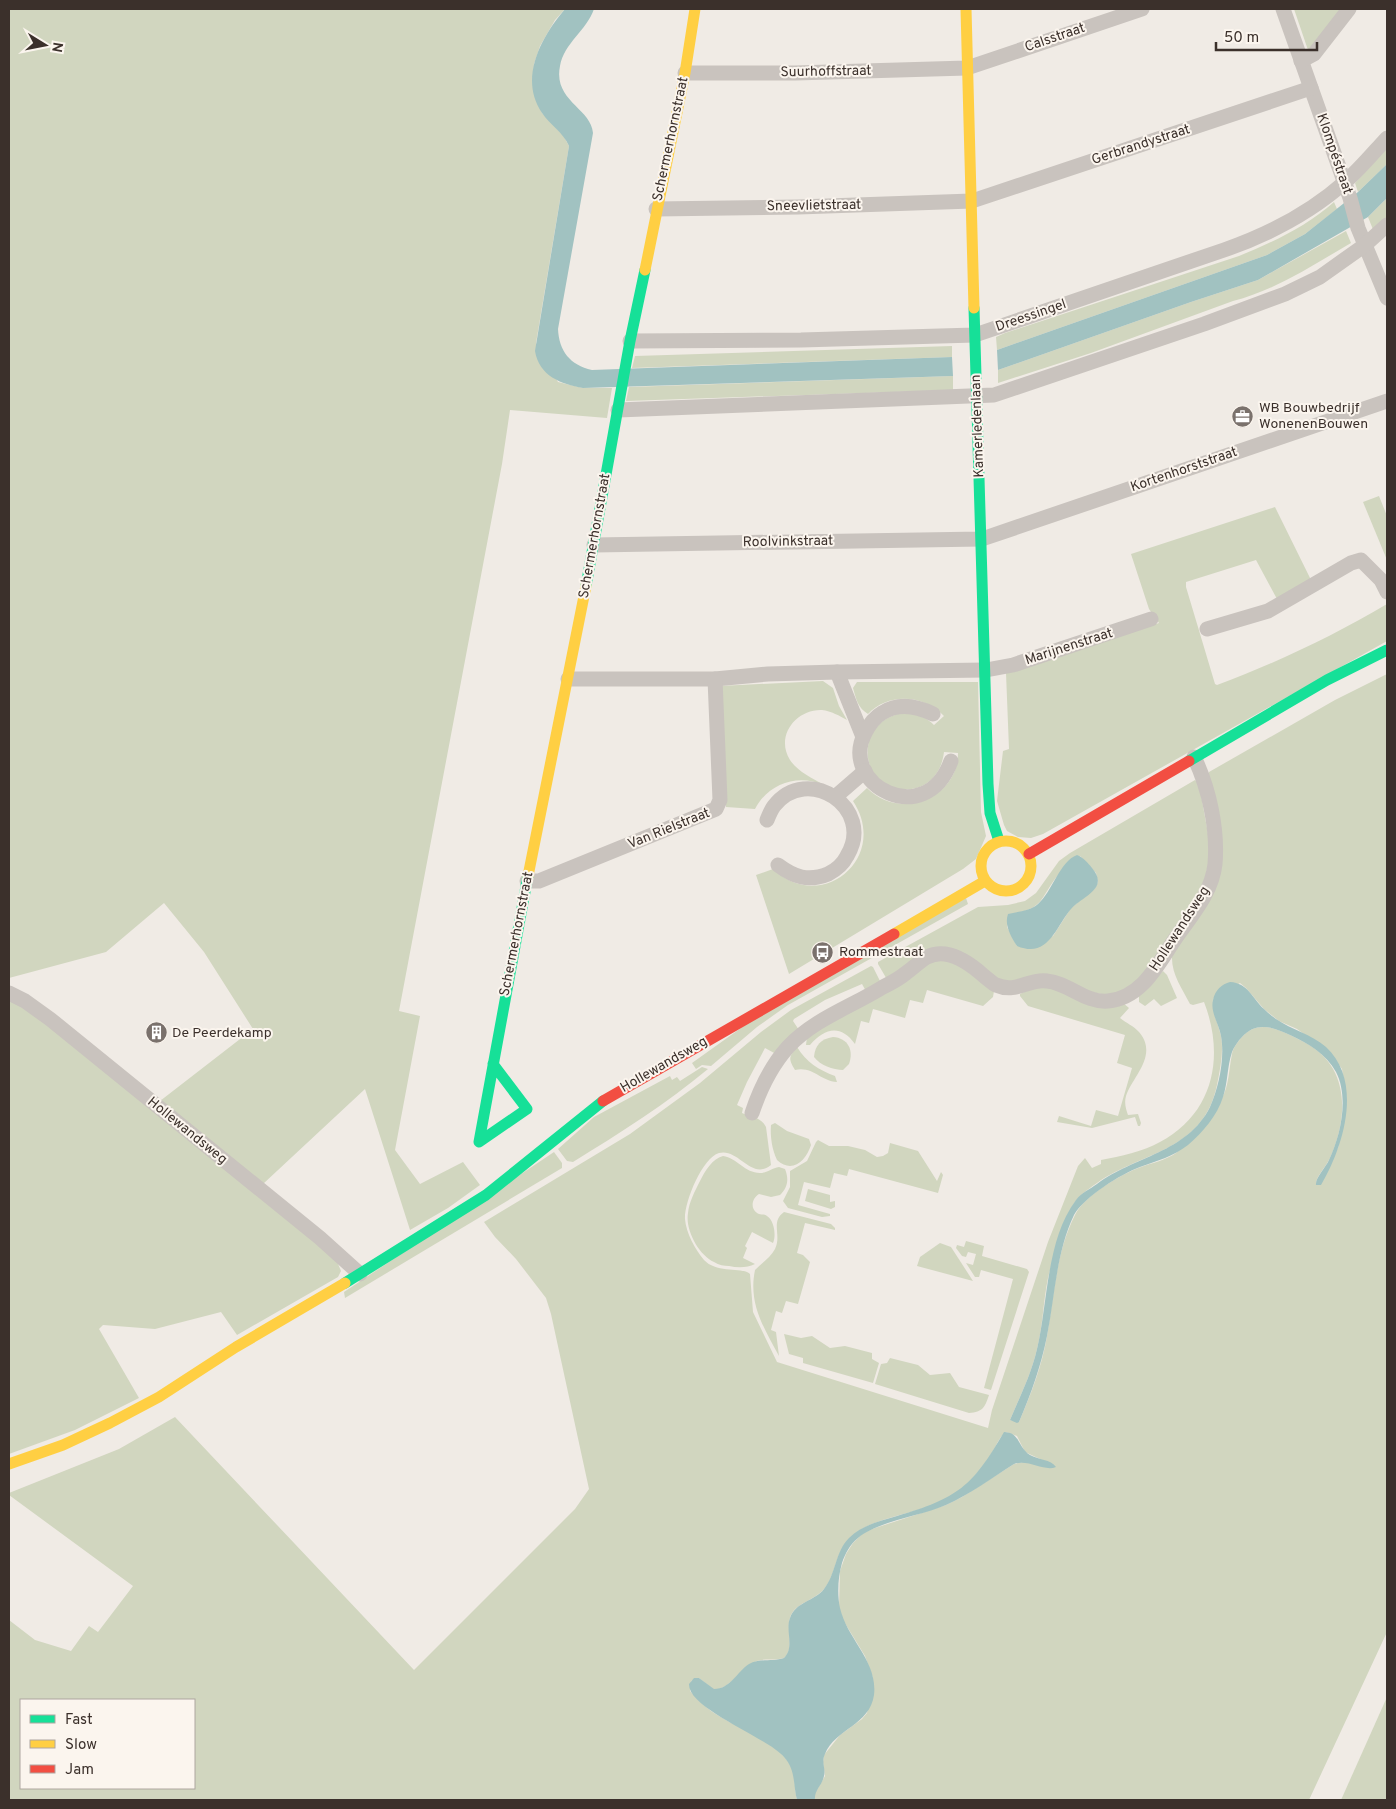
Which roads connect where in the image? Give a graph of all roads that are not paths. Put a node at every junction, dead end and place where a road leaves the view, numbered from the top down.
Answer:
1 (694, 9) edge
2 (966, 9) edge
3 (1142, 9) edge
4 (1283, 9) edge
5 (1349, 9) edge
6 (1301, 61) junction
7 (967, 68) junction
8 (685, 73) junction
9 (1311, 88) junction
10 (1387, 138) edge
11 (1344, 183) junction
12 (972, 201) junction
13 (656, 209) junction
14 (1387, 225) edge
15 (1365, 245) junction
16 (1387, 298) edge
17 (976, 335) junction
18 (630, 341) junction
19 (978, 396) junction
20 (1387, 401) edge
21 (618, 410) junction
22 (982, 539) junction
23 (594, 545) junction
24 (1387, 592) edge
25 (1151, 619) dead end
26 (1207, 628) dead end
27 (1387, 650) edge
28 (986, 670) junction
29 (836, 672) junction
30 (568, 679) junction
31 (716, 679) junction
32 (933, 714) dead end
33 (863, 737) junction
34 (1194, 757) junction
35 (951, 761) dead end
36 (865, 771) junction
37 (835, 797) junction
38 (767, 820) dead end
39 (998, 841) junction
40 (1028, 854) junction
41 (778, 865) dead end
42 (527, 881) junction
43 (985, 881) junction
44 (9, 993) edge
45 (493, 1064) junction
46 (752, 1113) dead end
47 (360, 1274) junction
48 (9, 1464) edge

1 - 8 street, Schermerhornstraat
2 - 7 street, Kamerledenlaan
3 - 7 street, Calsstraat
4 - 6 street, Klompéstraat
5 - 6 street
6 - 9 street, Klompéstraat
7 - 8 street, Suurhoffstraat
7 - 12 street, Kamerledenlaan
8 - 13 street, Schermerhornstraat
9 - 11 street, Klompéstraat
9 - 12 street, Gerbrandystraat
10 - 11 street, Dreessingel
11 - 15 street, Klompéstraat
11 - 17 street, Dreessingel
12 - 13 street, Sneevlietstraat
12 - 17 street, Kamerledenlaan
13 - 18 street, Schermerhornstraat
14 - 15 street
15 - 16 street, Klompéstraat
15 - 19 street
17 - 18 street, Dreessingel
17 - 19 street, Kamerledenlaan
18 - 21 street, Schermerhornstraat
19 - 21 street
19 - 22 street, Kamerledenlaan
20 - 22 street, Kortenhorststraat
21 - 23 street, Schermerhornstraat
22 - 23 street, Roolvinkstraat
22 - 28 street, Kamerledenlaan
23 - 30 street, Schermerhornstraat
24 - 26 street
25 - 28 street, Marijnenstraat
27 - 34 street
28 - 29 street
28 - 39 street, Kamerledenlaan
29 - 31 street
29 - 33 street
30 - 31 street
30 - 42 street, Schermerhornstraat
31 - 42 street, Van Rielstraat
32 - 33 street
33 - 36 street
34 - 40 street
34 - 46 street, Hollewandsweg
35 - 36 street
36 - 37 street
37 - 38 street
37 - 41 street
39 - 40 street
39 - 43 street
40 - 43 street
42 - 45 street, Schermerhornstraat
43 - 47 street, Hollewandsweg
44 - 47 street, Hollewandsweg
45 - 45 street, Schermerhornstraat
47 - 48 street, Hollewandsweg

